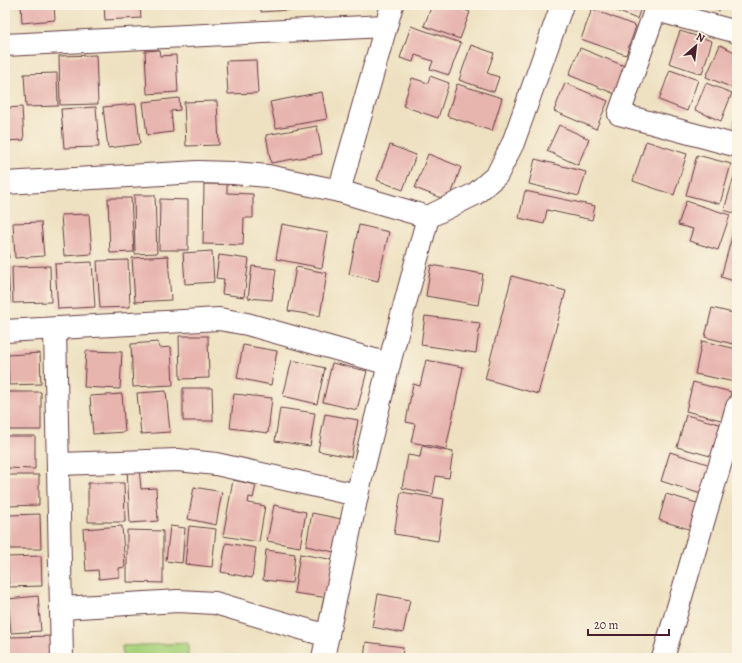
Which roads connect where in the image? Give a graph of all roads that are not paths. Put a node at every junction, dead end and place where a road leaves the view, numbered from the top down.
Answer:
1 (392, 5) edge
2 (562, 5) edge
3 (657, 7) edge
4 (385, 26) junction
5 (737, 32) edge
6 (5, 45) edge
7 (737, 146) edge
8 (5, 183) edge
9 (339, 191) junction
10 (428, 217) junction
11 (55, 328) junction
12 (5, 330) edge
13 (389, 364) junction
14 (737, 408) edge
15 (59, 464) junction
16 (357, 495) junction
17 (62, 608) junction
18 (328, 636) junction
19 (62, 658) edge
20 (324, 658) edge
21 (663, 658) edge

1 - 4 street
2 - 10 street
3 - 5 street
3 - 7 street
4 - 6 street
4 - 9 street
8 - 9 street
9 - 10 street
10 - 13 street
11 - 12 street
11 - 13 street
11 - 15 street
13 - 16 street
14 - 21 street
15 - 16 street
15 - 17 street
16 - 18 street
17 - 18 street
17 - 19 street
18 - 20 street

